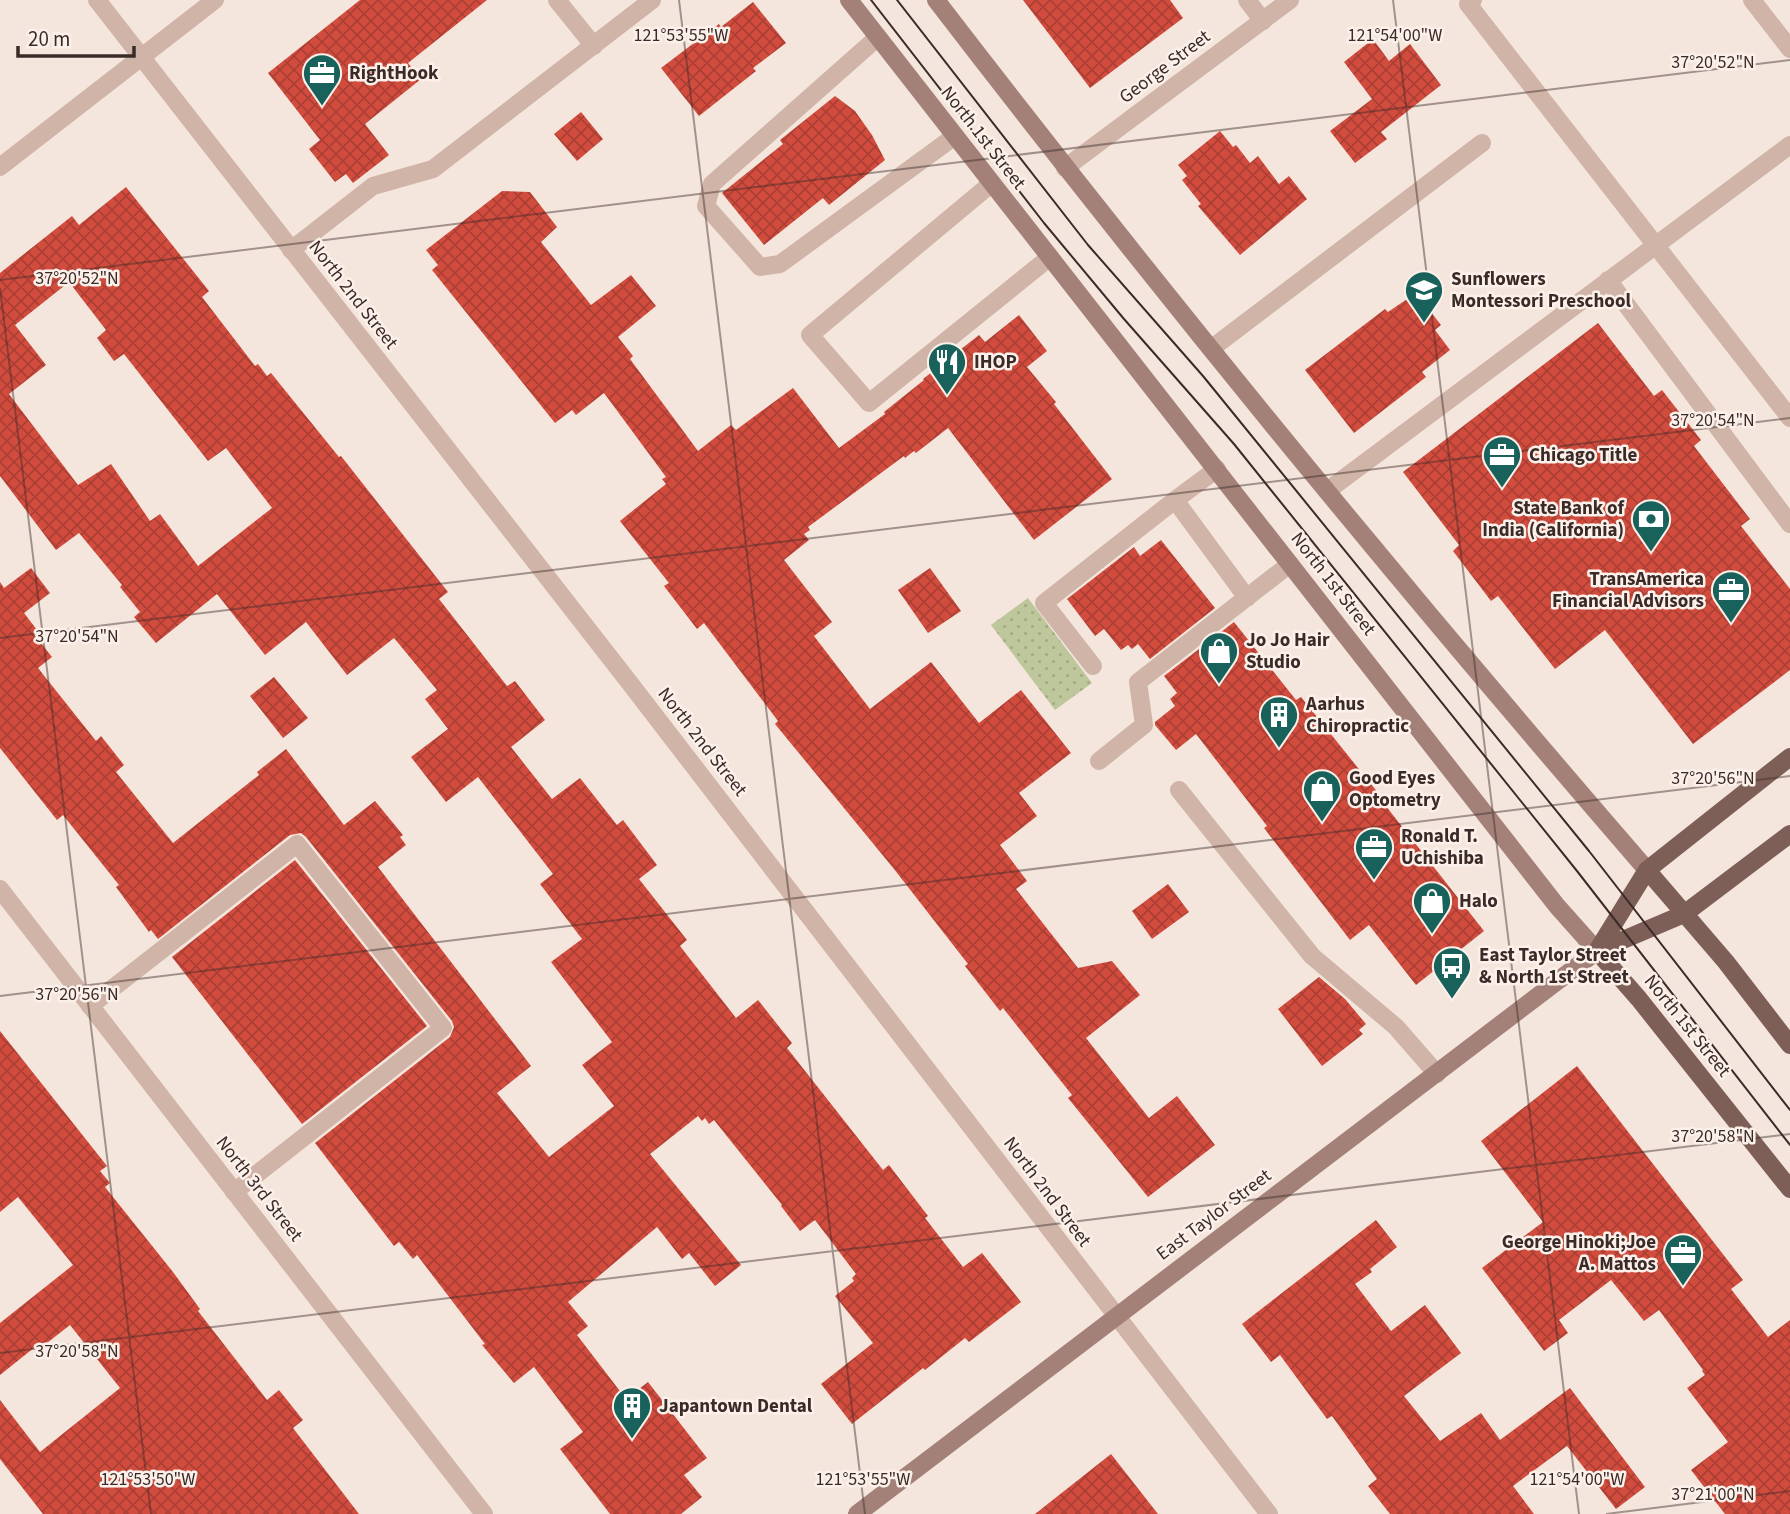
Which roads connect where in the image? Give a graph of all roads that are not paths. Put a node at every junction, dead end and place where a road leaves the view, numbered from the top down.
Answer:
1 (97, 0) edge
2 (215, 0) edge
3 (557, 0) edge
4 (652, 0) edge
5 (849, 0) edge
6 (936, 0) edge
7 (1247, 0) edge
8 (1290, 0) edge
9 (1473, 0) edge
10 (1752, 0) edge
11 (1263, 21) junction
12 (878, 37) junction
13 (594, 46) junction
14 (1790, 49) edge
15 (142, 57) junction
16 (955, 136) junction
17 (1482, 143) dead end
18 (1790, 145) edge
19 (0, 167) edge
20 (1065, 168) junction
21 (992, 183) junction
22 (1656, 246) junction
23 (291, 250) junction
24 (1050, 257) junction
25 (1608, 280) junction
26 (1212, 348) junction
27 (1790, 418) edge
28 (1217, 470) junction
29 (1327, 491) junction
30 (1175, 500) junction
31 (1790, 524) edge
32 (1290, 564) junction
33 (1247, 598) junction
34 (1093, 666) dead end
35 (1790, 757) edge
36 (1099, 761) dead end
37 (1179, 790) dead end
38 (1790, 834) edge
39 (1647, 870) junction
40 (0, 889) edge
41 (1684, 914) junction
42 (1597, 951) junction
43 (90, 1006) junction
44 (1790, 1045) edge
45 (1437, 1074) junction
46 (1790, 1189) edge
47 (234, 1192) junction
48 (1116, 1317) junction
49 (484, 1514) edge
50 (857, 1514) edge
51 (1269, 1514) edge

1 - 15 street, North 2nd Street
2 - 15 street
3 - 13 street
4 - 13 street
5 - 12 main road, North 1st Street
6 - 20 main road
7 - 11 street
8 - 11 street, George Street
9 - 22 street
10 - 14 street
11 - 20 street, George Street
12 - 16 main road, North 1st Street
12 - 16 street
13 - 23 street
15 - 19 street
15 - 23 street, North 2nd Street
16 - 21 main road, North 1st Street
17 - 26 street
18 - 22 street
20 - 26 main road
21 - 24 main road, North 1st Street
21 - 24 street
22 - 25 street
22 - 27 street
23 - 48 street, North 2nd Street
24 - 28 main road, North 1st Street
25 - 29 street
25 - 31 street
26 - 29 main road
28 - 30 street
28 - 32 main road, North 1st Street
29 - 39 main road
30 - 33 street
30 - 34 street
32 - 33 street
32 - 42 main road, North 1st Street
33 - 36 street
35 - 39 main road
37 - 45 street
38 - 41 main road
39 - 41 main road
39 - 42 main road
40 - 43 street, North 3rd Street
41 - 42 main road
41 - 44 main road
42 - 45 main road, East Taylor Street
42 - 46 main road, North 1st Street
43 - 47 street, North 3rd Street
43 - 47 street
45 - 48 main road, East Taylor Street
47 - 49 street, North 3rd Street
48 - 50 main road, East Taylor Street
48 - 51 street, North 2nd Street

